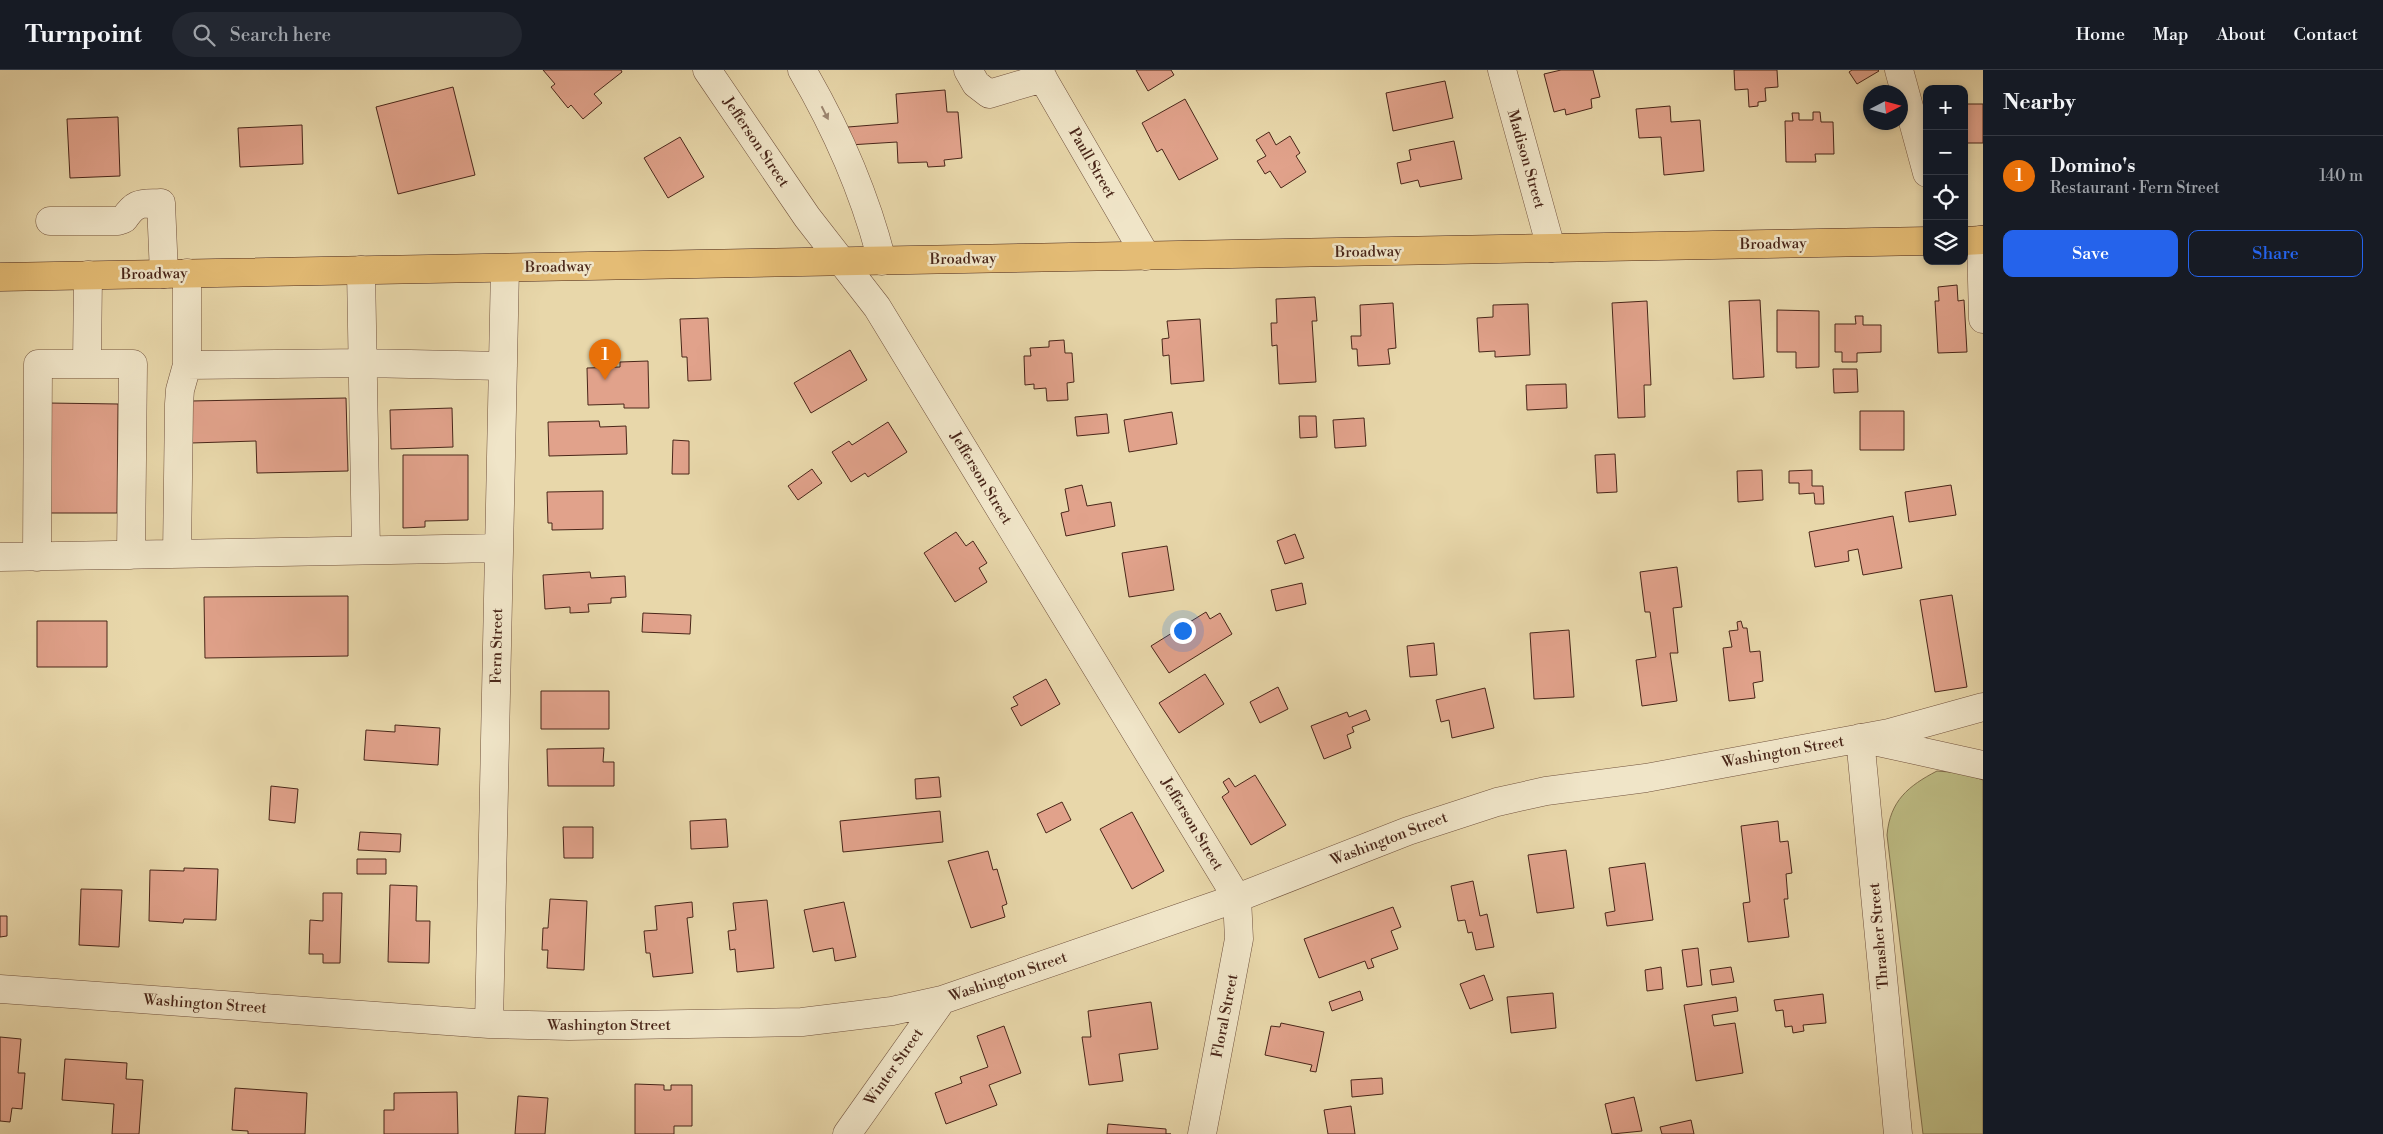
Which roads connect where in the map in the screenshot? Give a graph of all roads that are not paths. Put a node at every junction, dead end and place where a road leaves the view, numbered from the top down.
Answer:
1 (707, 70) edge
2 (802, 70) edge
3 (968, 70) edge
4 (1502, 70) edge
5 (1899, 70) edge
6 (1041, 74) edge
7 (1923, 158) edge
8 (50, 221) dead end
9 (1976, 241) edge
10 (1923, 242) edge
11 (1551, 248) junction
12 (1146, 256) junction
13 (882, 261) junction
14 (842, 262) junction
15 (505, 268) junction
16 (361, 270) junction
17 (175, 274) junction
18 (88, 276) junction
19 (0, 277) edge
20 (1983, 319) edge
21 (362, 363) junction
22 (87, 364) junction
23 (187, 365) junction
24 (503, 366) junction
25 (500, 548) junction
26 (366, 550) junction
27 (178, 554) junction
28 (131, 555) junction
29 (37, 557) junction
30 (0, 558) edge
31 (1983, 707) edge
32 (1860, 738) junction
33 (1983, 765) edge
34 (1237, 898) junction
35 (0, 989) edge
36 (942, 1000) junction
37 (489, 1024) junction
38 (847, 1134) edge
39 (1202, 1134) edge
40 (1898, 1134) edge

1 - 14 street, Jefferson Street
2 -> 13 street
3 - 6 street
4 - 11 street, Madison Street
5 - 7 street
6 - 12 street, Paull Street
8 - 17 street
9 - 20 street
10 - 11 main road, Broadway
11 - 12 main road, Broadway
12 - 13 main road, Broadway
13 - 14 main road, Broadway
14 - 15 main road, Broadway
14 - 34 street, Jefferson Street
15 - 16 main road, Broadway
15 - 24 street, Fern Street
16 - 17 main road, Broadway
16 - 21 street
17 - 18 main road, Broadway
17 - 23 street
18 - 19 main road, Broadway
18 - 22 street
21 - 23 street
21 - 24 street
21 - 26 street
22 - 28 street
22 - 29 street
23 - 27 street
24 - 25 street, Fern Street
25 - 26 street
25 - 37 street, Fern Street
26 - 27 street
27 - 28 street
28 - 29 street
29 - 30 street
31 - 32 street, Washington Street
32 - 33 street
32 - 34 street, Washington Street
32 - 40 street, Thrasher Street
34 - 36 street, Washington Street
34 - 39 street, Floral Street
35 - 37 street, Washington Street
36 - 37 street, Washington Street
36 - 38 street, Winter Street

